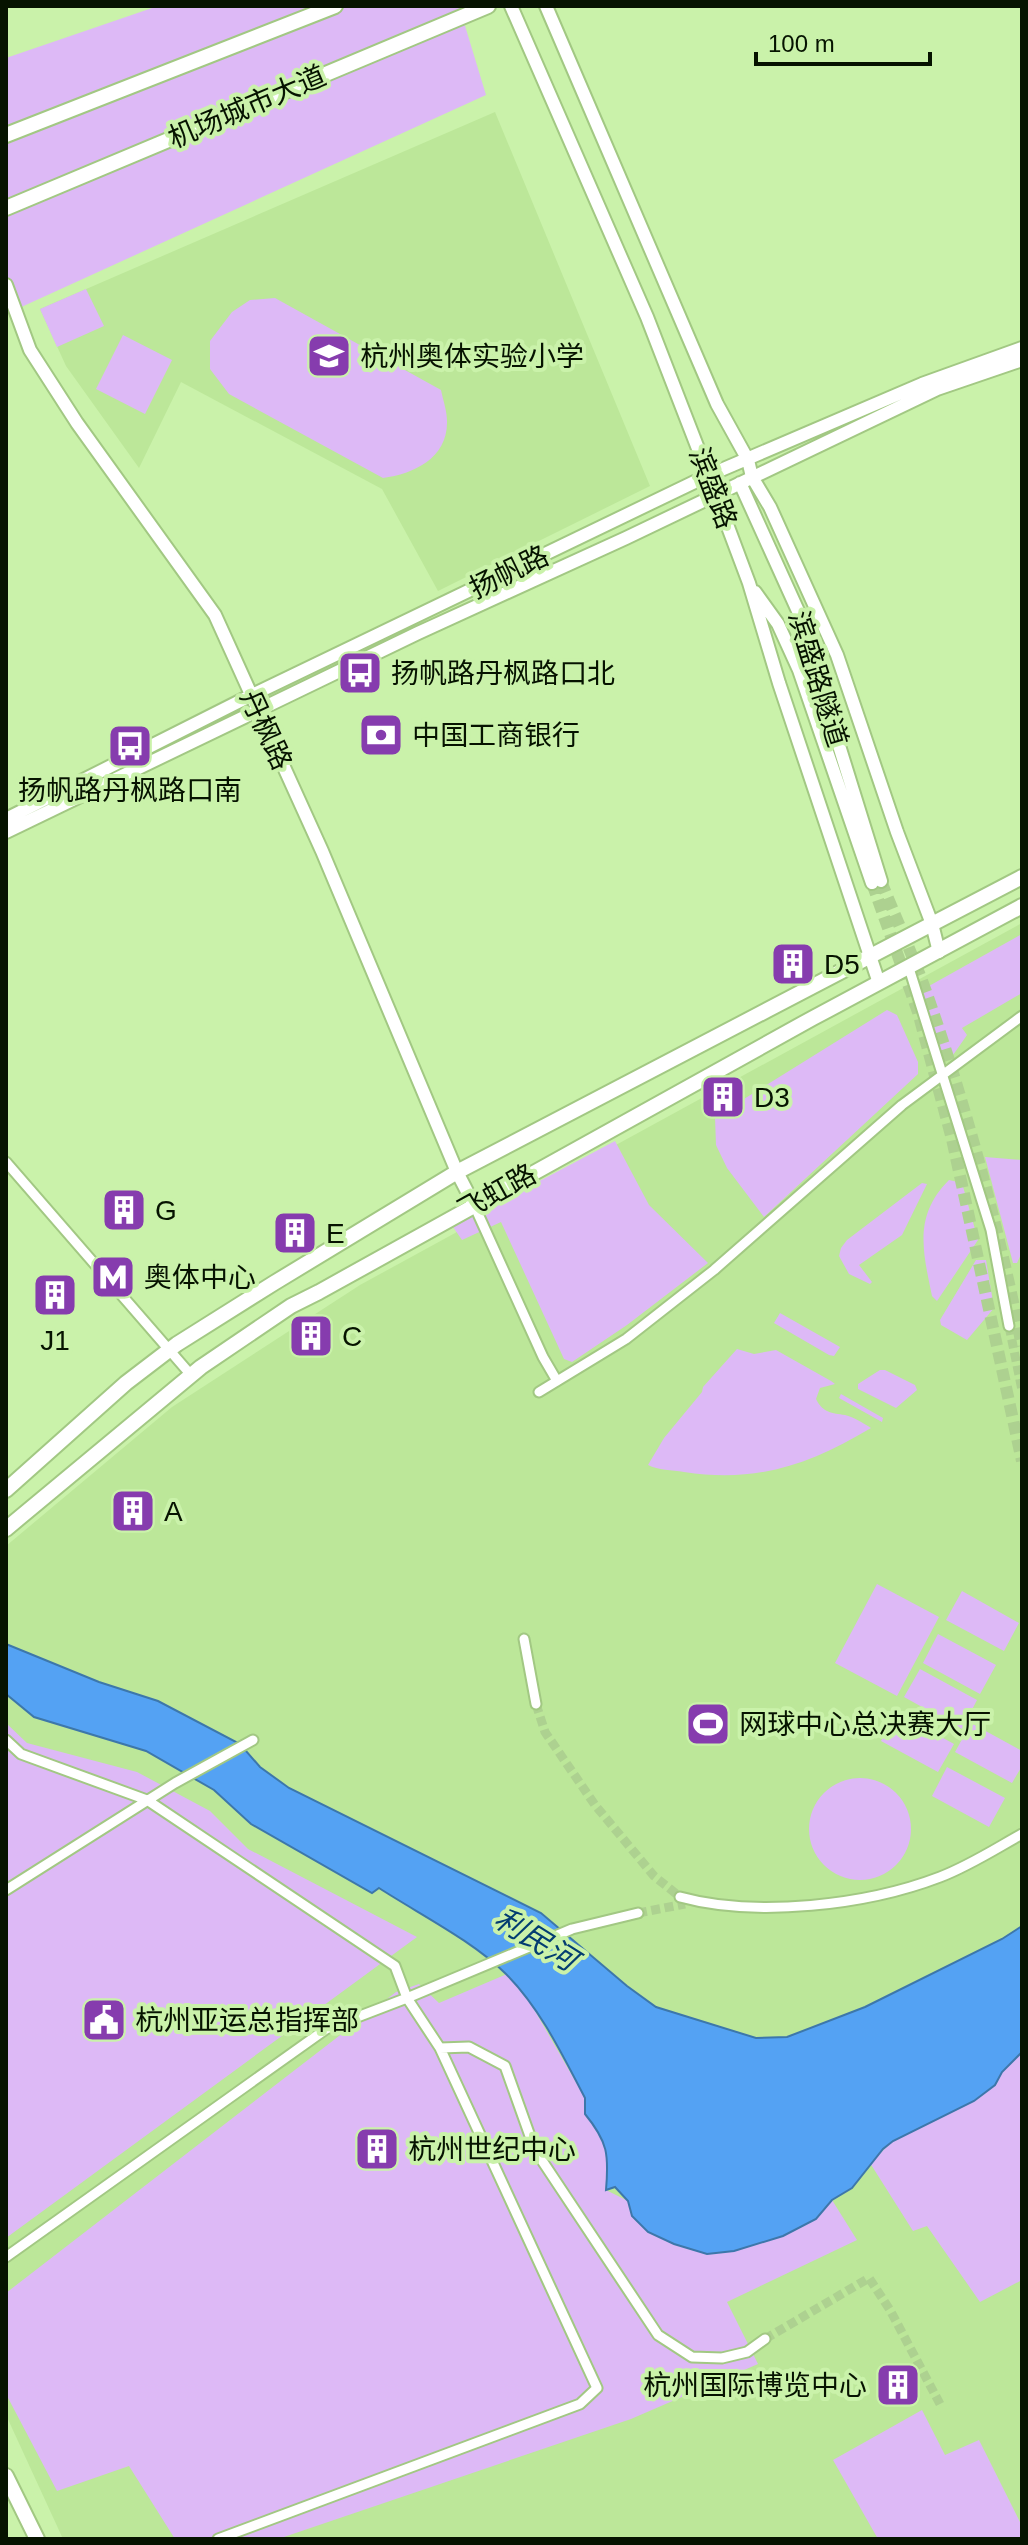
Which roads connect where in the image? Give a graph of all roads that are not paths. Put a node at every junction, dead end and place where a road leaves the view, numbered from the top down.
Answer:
1 (335, 6) edge
2 (488, 6) edge
3 (511, 6) edge
4 (546, 6) edge
5 (6, 135) edge
6 (6, 208) edge
7 (6, 285) edge
8 (1022, 348) edge
9 (1022, 360) edge
10 (748, 460) junction
11 (707, 476) junction
12 (746, 480) junction
13 (716, 495) junction
14 (749, 583) junction
15 (250, 696) junction
16 (257, 712) junction
17 (6, 819) edge
18 (6, 832) edge
19 (1022, 877) edge
20 (1022, 906) edge
21 (932, 924) junction
22 (939, 952) junction
23 (868, 957) junction
24 (909, 968) junction
25 (879, 983) junction
26 (1022, 1016) edge
27 (943, 1075) junction
28 (6, 1162) edge
29 (457, 1172) junction
30 (474, 1205) junction
31 (1009, 1326) tunnel mouth
32 (170, 1350) junction
33 (191, 1375) junction
34 (557, 1381) junction
35 (539, 1392) dead end
36 (6, 1490) edge
37 (6, 1529) edge
38 (524, 1639) dead end
39 (536, 1704) tunnel mouth
40 (6, 1740) edge
41 (253, 1740) dead end
42 (147, 1800) junction
43 (1022, 1834) edge
44 (6, 1890) edge
45 (682, 1901) tunnel mouth
46 (638, 1913) tunnel mouth
47 (407, 1998) junction
48 (440, 2048) junction
49 (6, 2257) edge
50 (765, 2339) tunnel mouth
51 (6, 2476) edge
52 (37, 2539) edge
53 (218, 2539) edge

1 - 5 main road
2 - 6 main road, 机场城市大道
3 - 11 main road, 滨盛路
4 - 10 main road, 滨盛路
7 - 15 main road, 丹枫路
8 - 10 main road, 扬帆路
9 - 12 main road
10 - 11 main road, 扬帆路
10 - 12 main road, 滨盛路
11 - 13 main road, 滨盛路
11 - 15 main road, 扬帆路
12 - 13 main road
12 - 14 main road, 滨盛路隧道
12 - 21 main road, 滨盛路
13 - 14 main road, 滨盛路
13 - 16 main road
14 - 23 main road, 滨盛路
15 - 16 main road, 丹枫路
15 - 17 main road, 扬帆路
16 - 18 main road
16 - 29 main road, 丹枫路
19 - 21 main road, 飞虹路
20 - 22 main road, 飞虹路
21 - 22 main road, 滨盛路
21 - 23 main road, 飞虹路
22 - 24 main road, 飞虹路
23 - 25 main road, 滨盛路
23 - 29 main road, 飞虹路
24 - 25 main road, 飞虹路
24 - 27 street
25 - 30 main road, 飞虹路
26 - 27 street
27 - 31 street
27 - 34 street
28 - 32 street
29 - 30 main road, 丹枫路
29 - 32 main road, 飞虹路
30 - 33 main road, 飞虹路
30 - 34 street
32 - 33 street
32 - 36 main road, 飞虹路
33 - 37 main road, 飞虹路
34 - 35 street
38 - 39 street
40 - 42 street
41 - 42 street
42 - 44 street
42 - 47 street
43 - 45 street
46 - 47 street
47 - 48 street
47 - 49 street
48 - 50 street
48 - 53 street
51 - 52 main road

